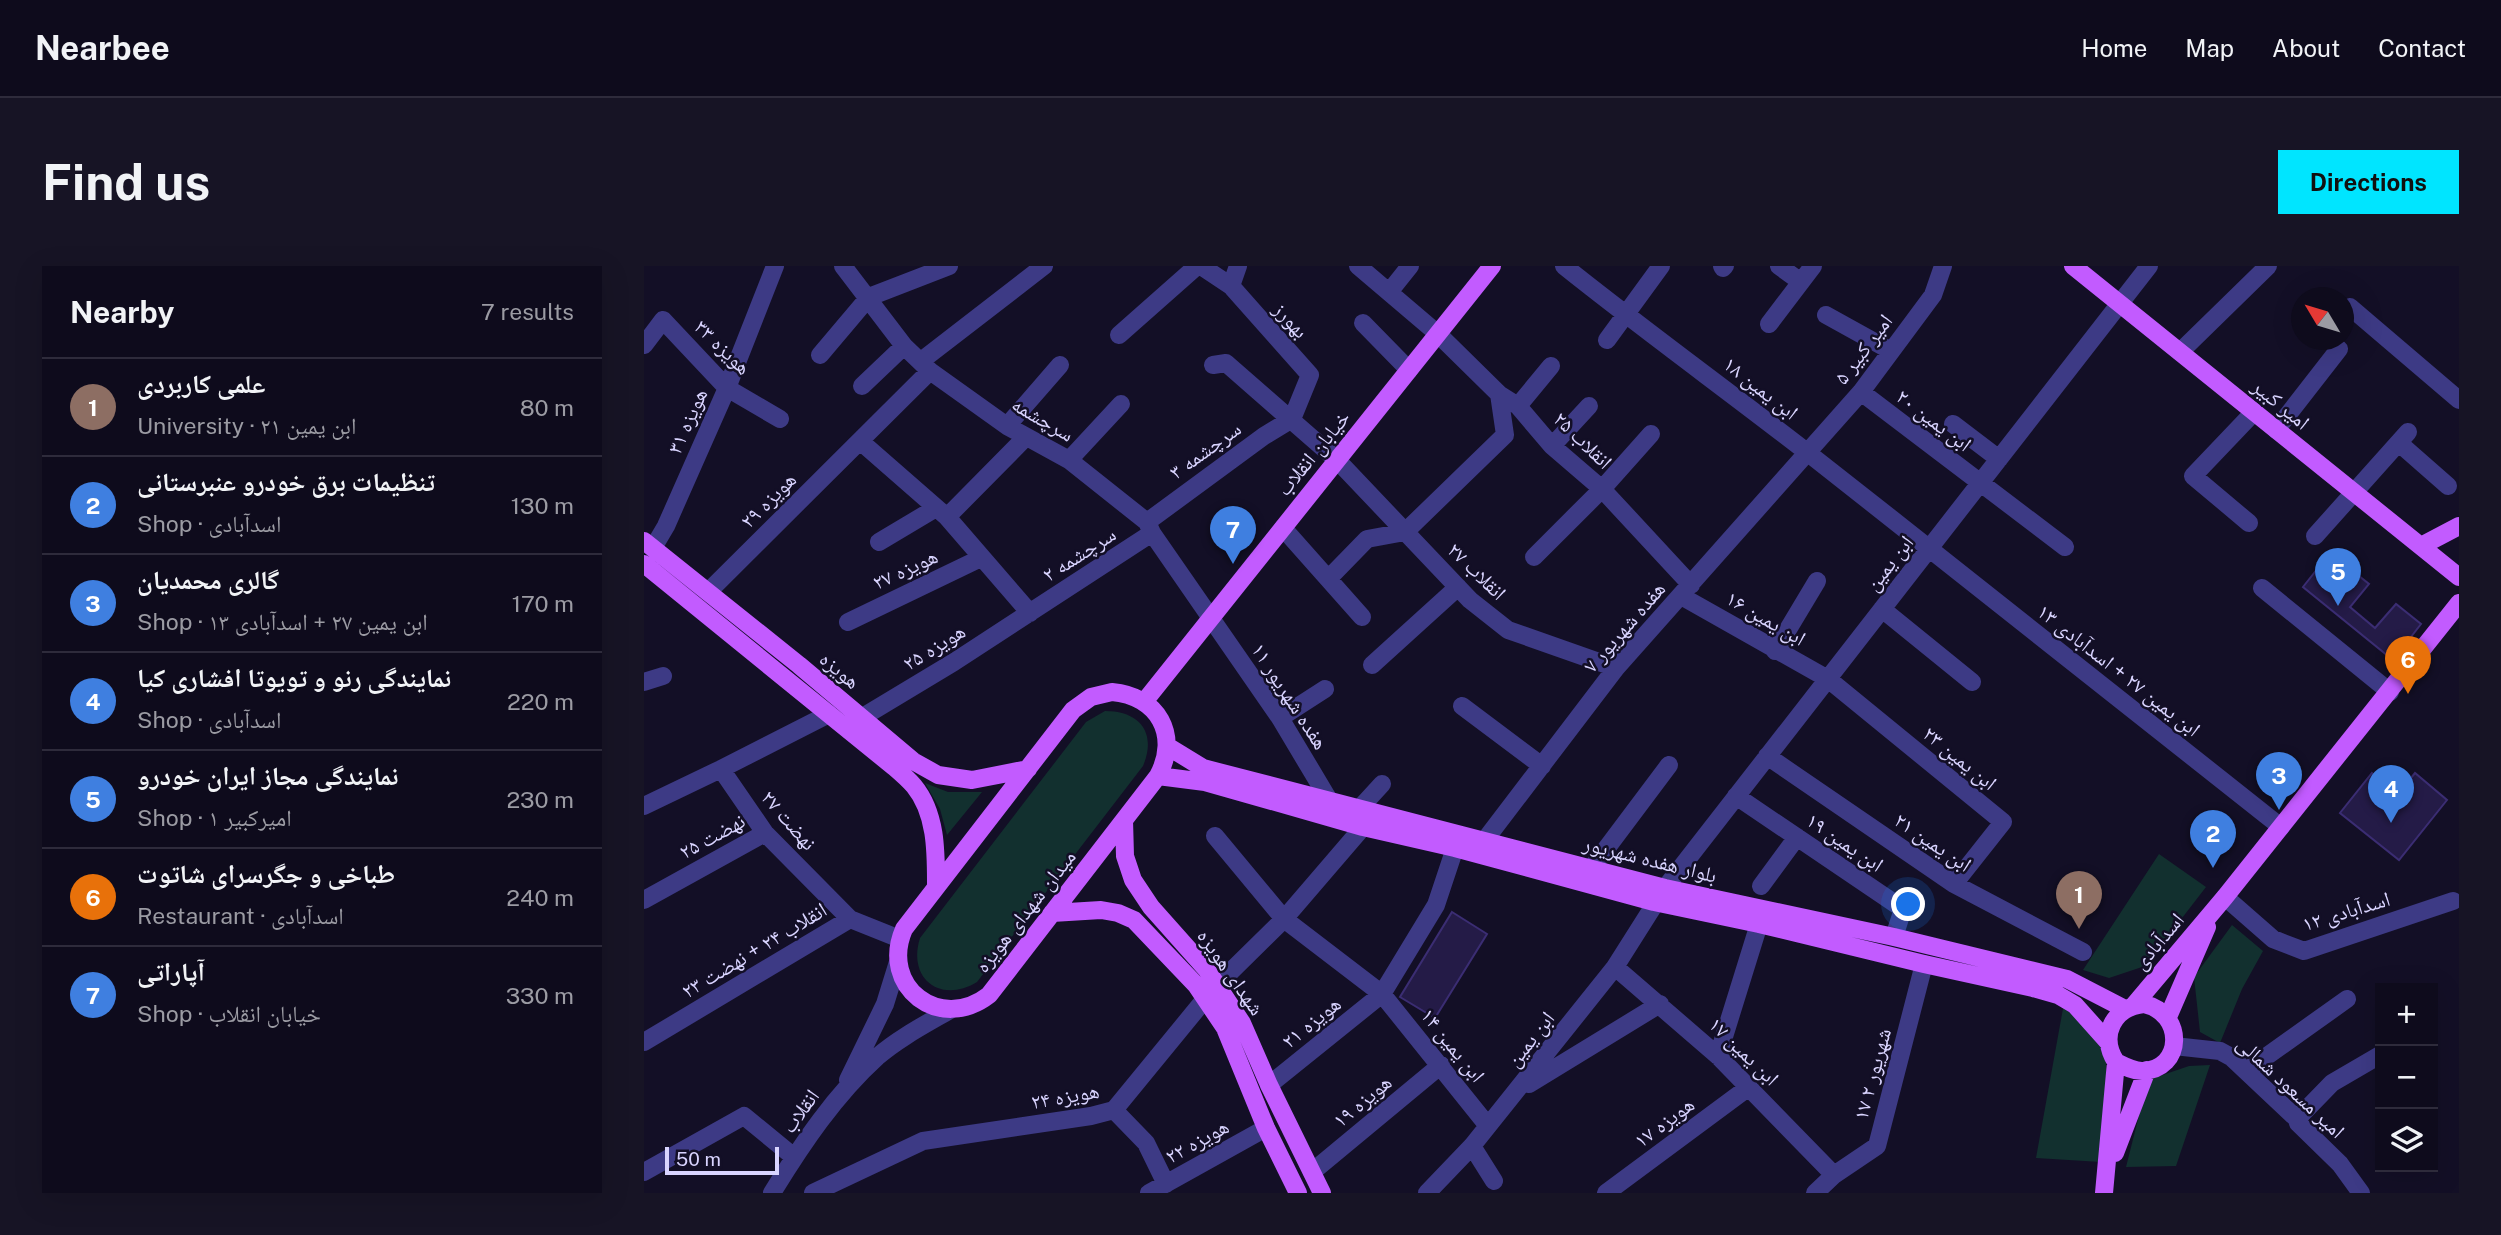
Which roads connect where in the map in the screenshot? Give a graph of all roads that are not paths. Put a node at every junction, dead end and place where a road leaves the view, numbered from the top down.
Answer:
1 (775, 266) edge
2 (843, 266) edge
3 (949, 266) edge
4 (1044, 266) edge
5 (1199, 266) edge
6 (1238, 266) edge
7 (1359, 266) edge
8 (1410, 266) edge
9 (1492, 266) edge
10 (1564, 266) edge
11 (1661, 266) edge
12 (1779, 266) edge
13 (1813, 266) edge
14 (1943, 266) edge
15 (2073, 266) edge
16 (2149, 266) edge
17 (2268, 266) edge
18 (1801, 282) junction
19 (1231, 286) junction
20 (1390, 291) junction
21 (869, 298) junction
22 (2120, 304) junction
23 (2354, 310) edge
24 (1625, 315) junction
25 (1826, 315) dead end
26 (1363, 323) dead end
27 (1769, 324) dead end
28 (1438, 334) junction
29 (1119, 335) dead end
30 (1607, 340) dead end
31 (644, 345) edge
32 (904, 346) junction
33 (2338, 350) edge
34 (1891, 351) junction
35 (2180, 352) junction
36 (820, 355) dead end
37 (1060, 365) dead end
38 (1213, 365) dead end
39 (926, 366) junction
40 (1551, 366) dead end
41 (1409, 370) junction
42 (862, 386) dead end
43 (727, 388) junction
44 (1861, 392) junction
45 (1499, 394) junction
46 (2459, 400) edge
47 (1121, 404) dead end
48 (1518, 406) junction
49 (1589, 406) dead end
50 (2255, 412) junction
51 (780, 419) dead end
52 (1292, 419) junction
53 (1953, 424) dead end
54 (1007, 426) junction
55 (2276, 429) junction
56 (1651, 434) dead end
57 (1026, 437) junction
58 (860, 441) junction
59 (1552, 446) junction
60 (1808, 453) junction
61 (1998, 459) junction
62 (1069, 460) junction
63 (1337, 460) junction
64 (1980, 483) junction
65 (2448, 486) dead end
66 (1602, 489) junction
67 (2355, 494) junction
68 (941, 512) junction
69 (2249, 523) dead end
70 (2459, 526) edge
71 (1150, 527) junction
72 (1283, 528) junction
73 (1405, 532) junction
74 (2315, 536) dead end
75 (879, 542) dead end
76 (2065, 547) dead end
77 (2421, 547) junction
78 (1929, 548) junction
79 (647, 551) edge
80 (1534, 557) dead end
81 (981, 558) junction
82 (1329, 578) junction
83 (2459, 578) edge
84 (1817, 581) dead end
85 (1458, 587) junction
86 (2262, 588) dead end
87 (1686, 591) junction
88 (708, 592) junction
89 (2459, 603) edge
90 (1882, 609) junction
91 (1030, 613) junction
92 (1362, 617) dead end
93 (1210, 619) junction
94 (848, 622) dead end
95 (1775, 650) junction
96 (1372, 666) dead end
97 (1616, 668) junction
98 (663, 676) dead end
99 (1828, 679) junction
100 (644, 682) edge
101 (1972, 682) dead end
102 (1325, 689) dead end
103 (2390, 692) junction
104 (1144, 702) junction
105 (1462, 706) dead end
106 (829, 714) junction
107 (861, 718) junction
108 (1280, 718) junction
109 (1167, 746) junction
110 (1767, 756) junction
111 (1669, 765) dead end
112 (1542, 766) junction
113 (720, 769) junction
114 (1028, 769) junction
115 (1158, 776) junction
116 (1382, 784) dead end
117 (1736, 796) junction
118 (1329, 800) junction
119 (644, 806) edge
120 (1360, 808) junction
121 (1124, 820) junction
122 (1363, 827) junction
123 (2281, 827) junction
124 (765, 833) junction
125 (1215, 836) dead end
126 (1797, 837) junction
127 (1485, 840) junction
128 (1455, 848) junction
129 (1591, 869) junction
130 (1954, 884) junction
131 (1761, 886) dead end
132 (936, 887) junction
133 (1659, 895) junction
134 (644, 900) edge
135 (2221, 901) junction
136 (2453, 901) dead end
137 (1052, 913) junction
138 (850, 919) junction
139 (1284, 919) junction
140 (1759, 923) junction
141 (1894, 937) junction
142 (900, 939) junction
143 (2083, 952) dead end
144 (898, 962) junction
145 (1924, 964) junction
146 (1615, 967) junction
147 (1217, 985) junction
148 (1382, 994) junction
149 (1205, 999) junction
150 (2347, 999) dead end
151 (1660, 1004) junction
152 (2130, 1007) junction
153 (950, 1010) junction
154 (2168, 1017) junction
155 (644, 1042) edge
156 (2108, 1042) junction
157 (2174, 1046) junction
158 (1718, 1056) junction
159 (2375, 1058) edge
160 (2116, 1062) junction
161 (1441, 1065) junction
162 (2147, 1070) junction
163 (2246, 1071) junction
164 (1269, 1085) junction
165 (1749, 1087) junction
166 (1517, 1091) junction
167 (842, 1092) junction
168 (1114, 1110) junction
169 (2297, 1119) junction
170 (1488, 1126) junction
171 (1266, 1128) junction
172 (1472, 1146) junction
173 (794, 1157) junction
174 (644, 1172) edge
175 (1312, 1172) junction
176 (2107, 1172) junction
177 (1834, 1175) junction
178 (1494, 1181) dead end
179 (1166, 1184) junction
180 (772, 1193) edge
181 (813, 1193) edge
182 (1149, 1193) edge
183 (1298, 1193) edge
184 (1322, 1193) edge
185 (1427, 1193) edge
186 (1606, 1193) edge
187 (1815, 1193) edge
188 (2105, 1193) edge
189 (2361, 1193) edge

1 - 43 street, هویزه ۳۱
2 - 21 street, سرچشمه
3 - 21 street
4 - 39 street, هویزه ۲۹
5 - 19 street, بهورز
5 - 29 street
6 - 19 street
7 - 20 street, انقلاب ۲۵
8 - 20 street
9 - 28 main road, خیابان انقلاب
10 - 24 street, ابن یمین ۱۸
11 - 24 street
12 - 18 street
13 - 18 street
14 - 34 street, امیر کبیر ۵
15 - 22 main road, امیر کبیر
16 - 22 street, ابن یمین
17 - 35 street
18 - 27 street
19 - 52 street, بهورز
20 - 28 street, انقلاب ۲۵
21 - 32 street, سرچشمه
21 - 36 street
22 - 35 main road, امیر کبیر
22 - 61 street, ابن یمین
23 - 46 street
24 - 30 street
24 - 60 street, ابن یمین ۱۸
25 - 34 street
26 - 41 street
28 - 41 main road, خیابان انقلاب
28 - 45 street, انقلاب ۲۵
31 - 43 street, هویزه ۳۳
32 - 39 street, سرچشمه
32 - 42 street
33 - 55 street
34 - 44 street, امیر کبیر ۵
35 - 50 main road, امیر کبیر
37 - 54 street
38 - 52 street, انقلاب ۲۷
39 - 54 street, سرچشمه
39 - 58 street, هویزه ۲۹
40 - 48 street
41 - 63 main road, خیابان انقلاب
43 - 51 street, هویزه ۳۳
43 - 79 street, هویزه ۳۱
44 - 60 street, امیر کبیر ۵
44 - 64 street, ابن یمین ۲۰
45 - 48 street, انقلاب ۲۵
45 - 73 street
47 - 62 street
48 - 59 street, انقلاب ۲۵
49 - 59 street
50 - 55 main road, امیر کبیر
50 - 69 street
52 - 63 street, انقلاب ۲۷
52 - 71 street, سرچشمه ۳
53 - 61 street
54 - 57 street, سرچشمه
55 - 67 main road, امیر کبیر
56 - 66 street
57 - 62 street, سرچشمه
57 - 68 street
58 - 68 street
58 - 88 street, هویزه ۲۹
59 - 66 street, انقلاب ۲۵
60 - 78 street, ابن یمین ۱۸
60 - 87 street, هفده شهریور ۷
61 - 64 street, ابن یمین
62 - 71 street, سرچشمه
63 - 72 main road, خیابان انقلاب
63 - 73 street, انقلاب ۲۷
64 - 76 street, ابن یمین ۲۰
64 - 78 street, ابن یمین
65 - 67 street
66 - 80 street
66 - 87 street, انقلاب ۲۵
67 - 74 street
67 - 77 main road, امیر کبیر
68 - 75 street
68 - 81 street
70 - 77 main road
71 - 91 street, سرچشمه ۲
71 - 93 street, سرچشمه
72 - 82 street
72 - 93 main road, خیابان انقلاب
73 - 82 street
73 - 85 street, انقلاب ۲۷
77 - 83 main road, امیر کبیر
78 - 90 street, ابن یمین
78 - 123 street, ابن یمین ۲۷ + اسدآبادی ۱۳
79 - 88 main road, هویزه
79 - 106 main road, هویزه
81 - 91 street
81 - 94 street, هویزه ۲۷
82 - 92 street
84 - 95 street
85 - 96 street
85 - 97 street, انقلاب ۲۷
86 - 103 street
87 - 95 street, ابن یمین ۱۶
87 - 97 street, هفده شهریور ۷
88 - 107 main road, هویزه
89 - 103 main road, اسدآبادی
90 - 99 street, ابن یمین
90 - 101 street
91 - 107 street, هویزه ۲۵
93 - 104 main road, خیابان انقلاب
93 - 108 street, هفده شهریور ۱۱
95 - 99 street, ابن یمین ۱۶
97 - 112 street, هفده شهریور ۷
98 - 100 street
99 - 110 street, ابن یمین
99 - 130 street, ابن یمین ۲۳
102 - 108 street
103 - 123 main road, اسدآبادی
104 - 109 main road
104 - 114 main road
105 - 112 street
106 - 113 street
106 - 132 main road, هویزه
107 - 114 main road, هویزه
108 - 118 street, هفده شهریور ۱۱
109 - 115 main road, میدان شهدای هویزه
109 - 118 main road, بلوار هفده شهریور
110 - 117 street, ابن یمین
110 - 130 street, ابن یمین ۲۱
111 - 129 street
112 - 127 street, هفده شهریور ۷
113 - 119 street
113 - 124 street, نهضت ۲۷
114 - 132 main road
115 - 121 main road, میدان شهدای هویزه
115 - 122 main road, بلوار هفده شهریور
116 - 120 street
117 - 126 street, ابن یمین ۱۹
117 - 133 street, ابن یمین
118 - 120 main road, بلوار هفده شهریور
120 - 127 main road, بلوار هفده شهریور
121 - 137 main road, میدان شهدای هویزه
121 - 147 main road, شهدای هویزه
122 - 128 main road, بلوار هفده شهریور
122 - 139 street
123 - 135 main road, اسدآبادی
124 - 134 street, نهضت ۲۵
124 - 138 street, نهضت ۲۷
125 - 139 street, ابن یمین ۱۴
126 - 131 street
126 - 141 street, ابن یمین ۱۹
127 - 129 main road, بلوار هفده شهریور
128 - 133 main road, بلوار هفده شهریور
128 - 148 street, هویزه ۲۱
129 - 133 main road, بلوار هفده شهریور
130 - 143 street, ابن یمین ۲۱
132 - 142 main road
133 - 140 main road, بلوار هفده شهریور
133 - 141 main road, بلوار هفده شهریور
133 - 146 street, ابن یمین
135 - 136 street, اسدآبادی ۱۲
135 - 152 main road, اسدآبادی
135 - 154 main road, اسدآبادی
137 - 149 main road, شهدای هویزه
137 - 153 main road, میدان شهدای هویزه
138 - 142 street, نهضت ۲۷
138 - 155 street, انقلاب ۲۴ + نهضت ۲۳
139 - 147 street
139 - 148 street, ابن یمین ۱۴
140 - 145 main road, بلوار هفده شهریور
140 - 158 street
141 - 152 main road, بلوار هفده شهریور
142 - 144 main road
144 - 153 main road
144 - 167 street
145 - 156 main road, بلوار هفده شهریور
145 - 177 street, ۱۷ شهریور ۲
146 - 151 street, ابن یمین ۱۷
146 - 166 street, ابن یمین
147 - 164 main road, شهدای هویزه
148 - 161 street, ابن یمین ۱۴
148 - 164 street, هویزه ۲۱
149 - 168 street, هویزه ۲۴
149 - 171 main road, شهدای هویزه
150 - 163 street
151 - 158 street, ابن یمین ۱۷
151 - 166 street
152 - 154 main road
152 - 156 main road
153 - 167 street
154 - 157 main road
156 - 160 main road
157 - 162 main road
157 - 163 street, امیر مسعود شمالی
158 - 165 street, ابن یمین ۱۷
159 - 169 street
160 - 162 main road
160 - 176 main road
161 - 170 street, ابن یمین ۱۴
161 - 175 street, هویزه ۱۹
162 - 176 main road
163 - 169 street, امیر مسعود شمالی
164 - 175 main road, شهدای هویزه
165 - 177 street, ابن یمین ۱۷
165 - 186 street, هویزه ۱۷
166 - 170 street, ابن یمین
167 - 173 street, انقلاب
168 - 179 street
168 - 181 street, هویزه ۲۴
169 - 189 street, امیر مسعود شمالی
170 - 172 street, ابن یمین
171 - 179 street, هویزه ۲۲
171 - 183 main road, شهدای هویزه
172 - 178 street
172 - 185 street, ابن یمین
173 - 174 street
173 - 180 street, انقلاب
175 - 184 main road, شهدای هویزه
176 - 188 main road
177 - 187 street, ۱۷ شهریور ۲
179 - 182 street, هویزه ۲۲

